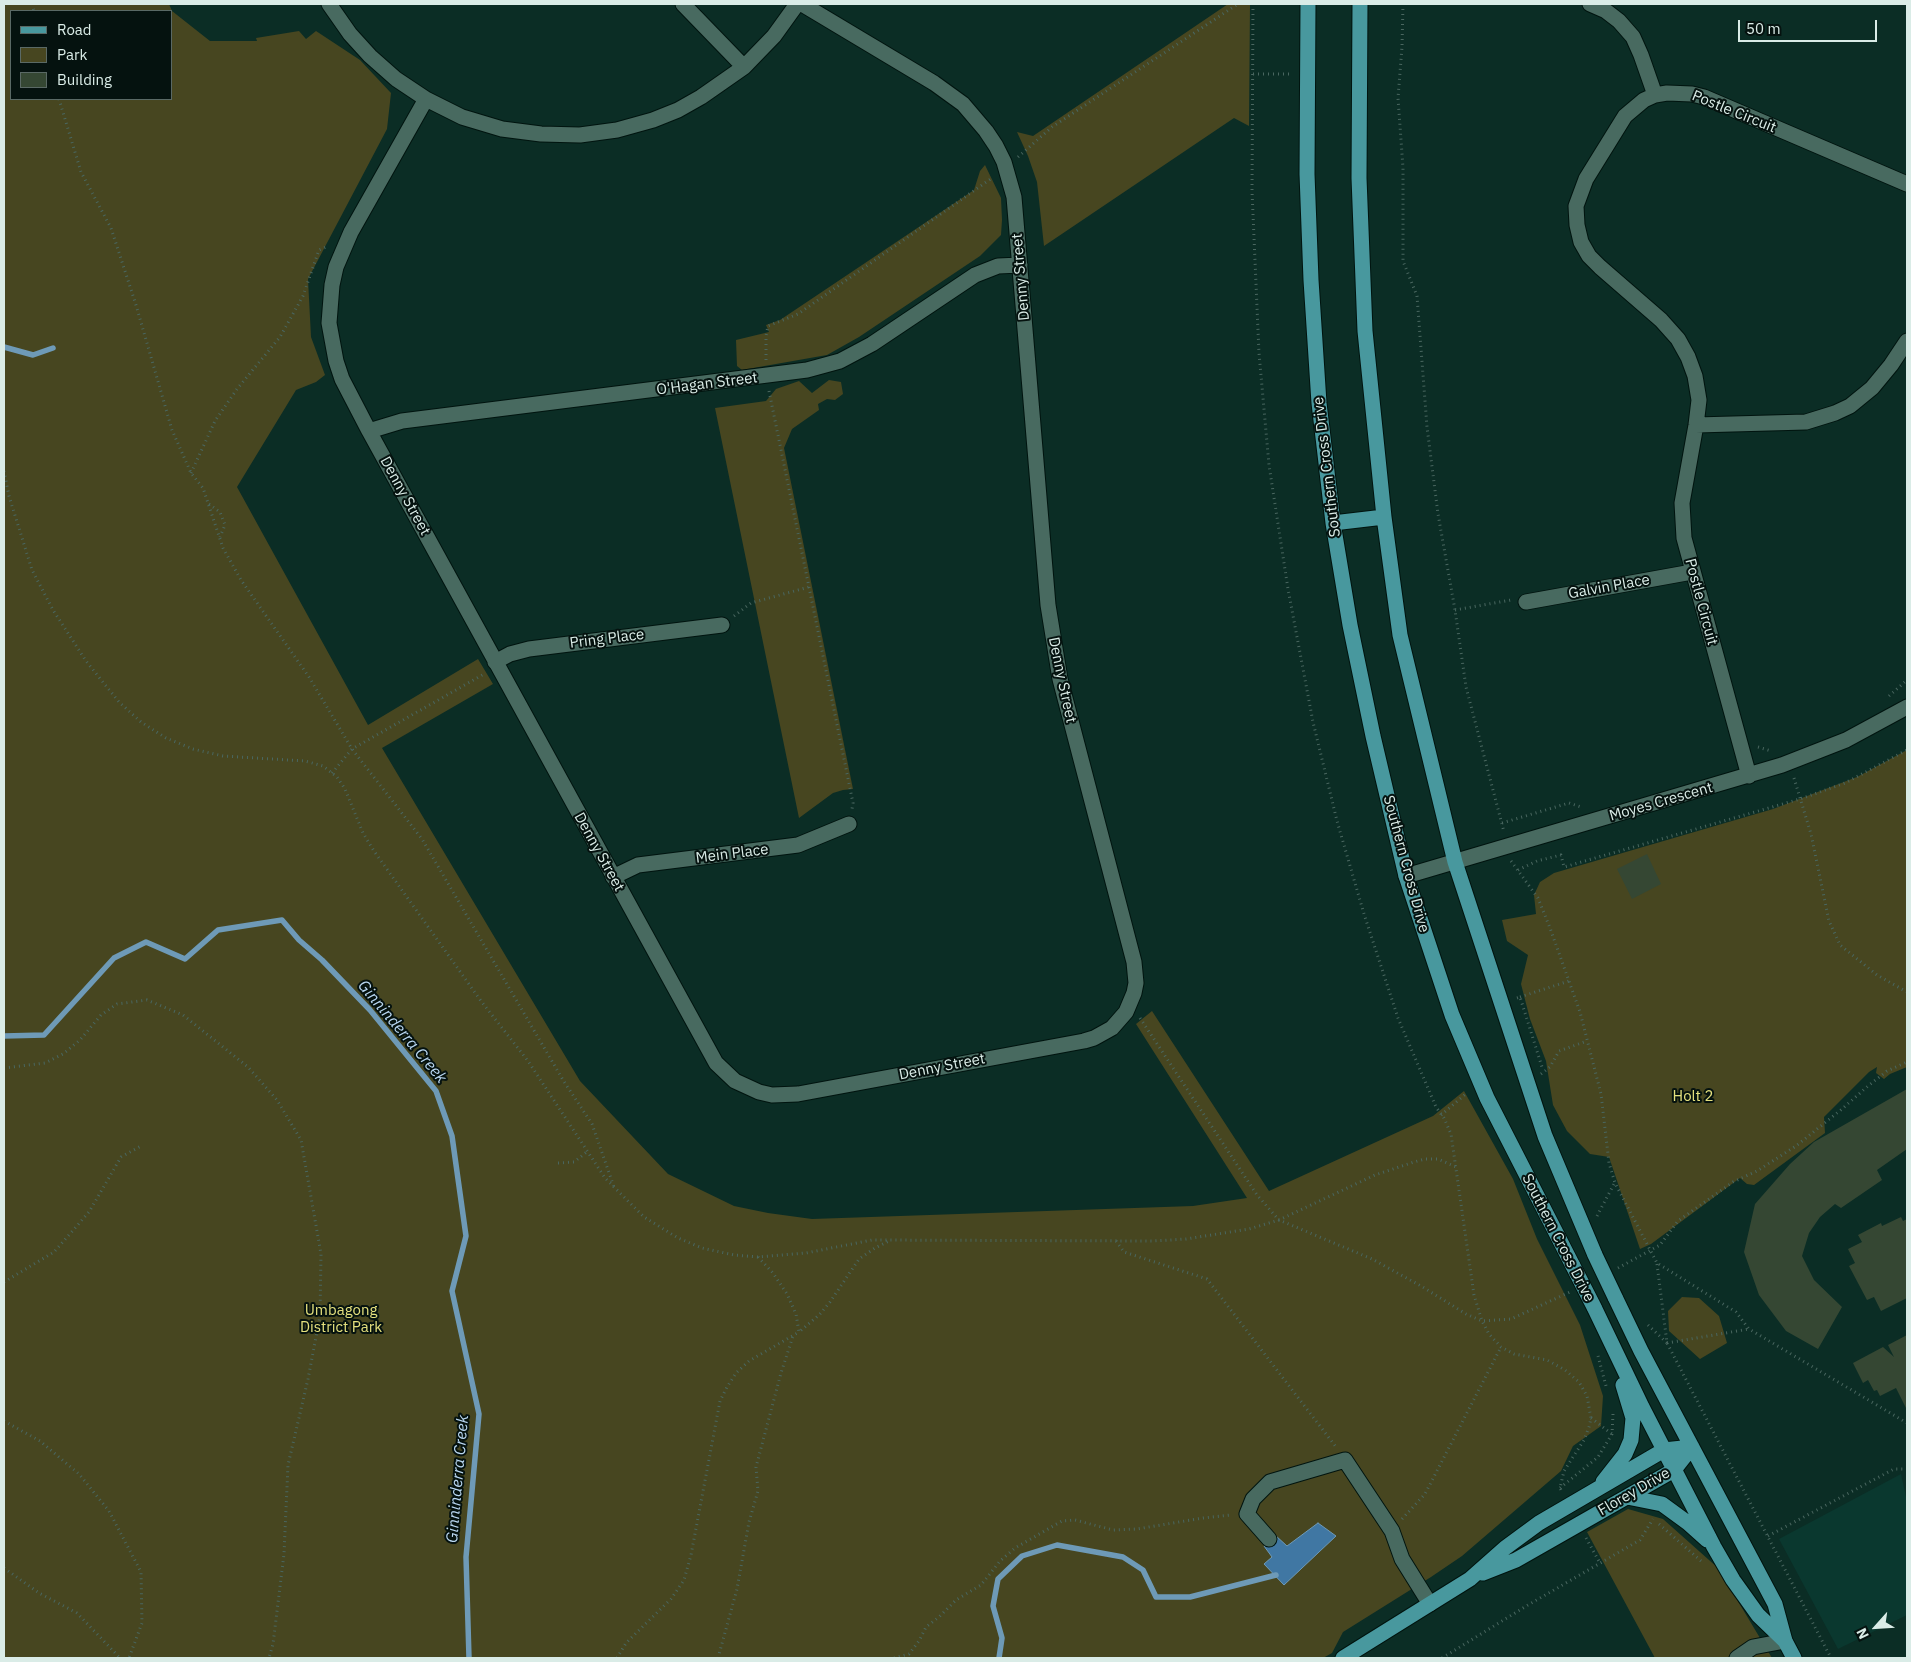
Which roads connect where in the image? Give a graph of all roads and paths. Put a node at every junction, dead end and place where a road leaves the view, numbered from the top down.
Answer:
1 (329, 4) edge
2 (683, 4) edge
3 (796, 4) edge
4 (802, 4) edge
5 (1238, 4) edge
6 (1253, 4) edge
7 (1308, 4) edge
8 (1360, 4) edge
9 (1403, 4) edge
10 (1590, 4) edge
11 (744, 67) junction
12 (1253, 74) junction
13 (1292, 74) dead end
14 (1655, 95) junction
15 (426, 99) junction
16 (59, 100) edge
17 (1006, 168) junction
18 (1907, 184) edge
19 (327, 246) dead end
20 (1020, 264) junction
21 (1907, 341) edge
22 (767, 376) junction
23 (1696, 425) junction
24 (369, 431) junction
25 (4, 471) edge
26 (191, 473) junction
27 (208, 504) junction
28 (1384, 517) junction
29 (1333, 524) junction
30 (220, 537) junction
31 (1692, 572) junction
32 (809, 587) junction
33 (1526, 602) joint
34 (1455, 610) junction
35 (722, 625) joint
36 (496, 664) junction
37 (1907, 680) edge
38 (1888, 697) dead end
39 (1907, 707) edge
40 (352, 750) junction
41 (1907, 750) edge
42 (1791, 762) junction
43 (332, 773) junction
44 (1749, 776) junction
45 (1801, 799) junction
46 (1589, 805) dead end
47 (849, 824) joint
48 (1502, 824) junction
49 (1504, 832) dead end
50 (1511, 860) dead end
51 (1455, 862) junction
52 (1518, 870) junction
53 (1406, 876) junction
54 (613, 877) junction
55 (1569, 981) junction
56 (1907, 992) edge
57 (1520, 997) junction
58 (1514, 999) dead end
59 (1130, 1003) junction
60 (1907, 1062) edge
61 (4, 1068) edge
62 (1544, 1072) dead end
63 (141, 1146) dead end
64 (588, 1152) junction
65 (558, 1163) dead end
66 (1456, 1167) junction
67 (1615, 1183) junction
68 (614, 1188) junction
69 (1279, 1220) junction
70 (1595, 1224) dead end
71 (892, 1240) junction
72 (1116, 1241) junction
73 (1650, 1251) junction
74 (758, 1257) junction
75 (1657, 1263) junction
76 (1611, 1272) dead end
77 (4, 1282) edge
78 (1576, 1290) dead end
79 (1594, 1307) junction
80 (1482, 1321) junction
81 (1749, 1329) junction
82 (798, 1332) junction
83 (794, 1336) junction
84 (1667, 1343) junction
85 (1501, 1347) junction
86 (1596, 1351) dead end
87 (1606, 1388) dead end
88 (1612, 1407) dead end
89 (1591, 1418) junction
90 (4, 1421) edge
91 (1907, 1423) edge
92 (1612, 1434) junction
93 (1692, 1447) junction
94 (1664, 1450) junction
95 (1345, 1460) junction
96 (1907, 1469) edge
97 (1674, 1470) junction
98 (1600, 1488) junction
99 (1627, 1497) junction
100 (1247, 1514) junction
101 (1392, 1531) junction
102 (1768, 1536) junction
103 (1269, 1539) dead end
104 (1714, 1547) junction
105 (1706, 1567) dead end
106 (4, 1568) edge
107 (1470, 1579) junction
108 (1430, 1604) junction
109 (1785, 1641) junction
110 (120, 1658) edge
111 (130, 1658) edge
112 (268, 1658) edge
113 (617, 1658) edge
114 (718, 1658) edge
115 (894, 1658) edge
116 (1343, 1658) edge
117 (1443, 1658) edge
118 (1737, 1658) edge
119 (1794, 1658) edge
120 (1831, 1658) edge

1 - 15 street
2 - 11 street
3 - 11 street
4 - 17 street, Denny Street
5 - 17 path
6 - 12 path
7 - 29 main road, Southern Cross Drive
8 - 28 main road, Southern Cross Drive
9 - 34 path
10 - 14 street
11 - 15 street
12 - 13 path
12 - 66 path
14 - 18 street, Postle Circuit
14 - 23 street, Postle Circuit
15 - 24 street, Denny Street
16 - 26 path
17 - 20 street, Denny Street
17 - 22 path
19 - 26 path
20 - 22 street, O'Hagan Street
20 - 59 street, Denny Street
21 - 23 street
22 - 24 street, O'Hagan Street
22 - 32 path
23 - 31 street, Postle Circuit
24 - 36 street, Denny Street
25 - 43 path
26 - 27 path
27 - 30 path
27 - 30 path
28 - 29 main road
28 - 51 main road, Southern Cross Drive
29 - 53 main road, Southern Cross Drive
30 - 40 path
31 - 33 street, Galvin Place
31 - 44 street, Postle Circuit
32 - 35 path
32 - 47 path
33 - 34 path
34 - 48 path
35 - 36 street, Pring Place
36 - 40 path
36 - 54 street, Denny Street
37 - 38 path
39 - 42 street, Moyes Crescent
40 - 43 path
40 - 68 path
41 - 45 path
42 - 44 street, Moyes Crescent
42 - 45 path
43 - 64 path
44 - 51 street, Moyes Crescent
45 - 52 path
45 - 56 path
46 - 48 path
47 - 54 street, Mein Place
48 - 49 path
50 - 52 path
51 - 53 street, Moyes Crescent
51 - 93 main road, Southern Cross Drive, bridge
52 - 55 path
53 - 79 main road, Southern Cross Drive, bridge
54 - 59 street, Denny Street
55 - 57 path
55 - 67 path
57 - 58 path
57 - 62 path
59 - 69 path
60 - 73 path
61 - 112 path
63 - 77 path
64 - 65 path
64 - 68 path
66 - 69 path
66 - 80 path
67 - 70 path
67 - 73 path
68 - 74 path
69 - 72 path
69 - 80 path
71 - 72 path
71 - 74 path
71 - 82 path
72 - 95 path
73 - 75 path
73 - 76 path
74 - 82 path
75 - 81 path
75 - 84 path
78 - 80 path
79 - 94 main road, Southern Cross Drive
79 - 98 main road
80 - 85 path
81 - 84 path
81 - 91 path
82 - 83 path
83 - 113 path
83 - 114 path
84 - 102 path
85 - 89 path
85 - 101 path
86 - 87 path
88 - 92 path
89 - 92 path
89 - 92 path
90 - 111 path
93 - 94 main road, Florey Drive
93 - 97 main road, Florey Drive
93 - 109 main road, Southern Cross Drive
94 - 97 main road, Southern Cross Drive
94 - 98 main road, Florey Drive
95 - 100 street
95 - 101 street
96 - 102 path
97 - 99 main road, Florey Drive
97 - 104 main road, Southern Cross Drive
98 - 107 main road, Florey Drive
99 - 104 main road
99 - 107 main road, Florey Drive
100 - 103 street
100 - 115 path
101 - 108 street
102 - 120 path
104 - 109 main road, Southern Cross Drive
105 - 117 path
106 - 110 path
107 - 108 main road, Florey Drive
108 - 116 main road, Florey Drive
109 - 118 street
109 - 119 main road, Southern Cross Drive

